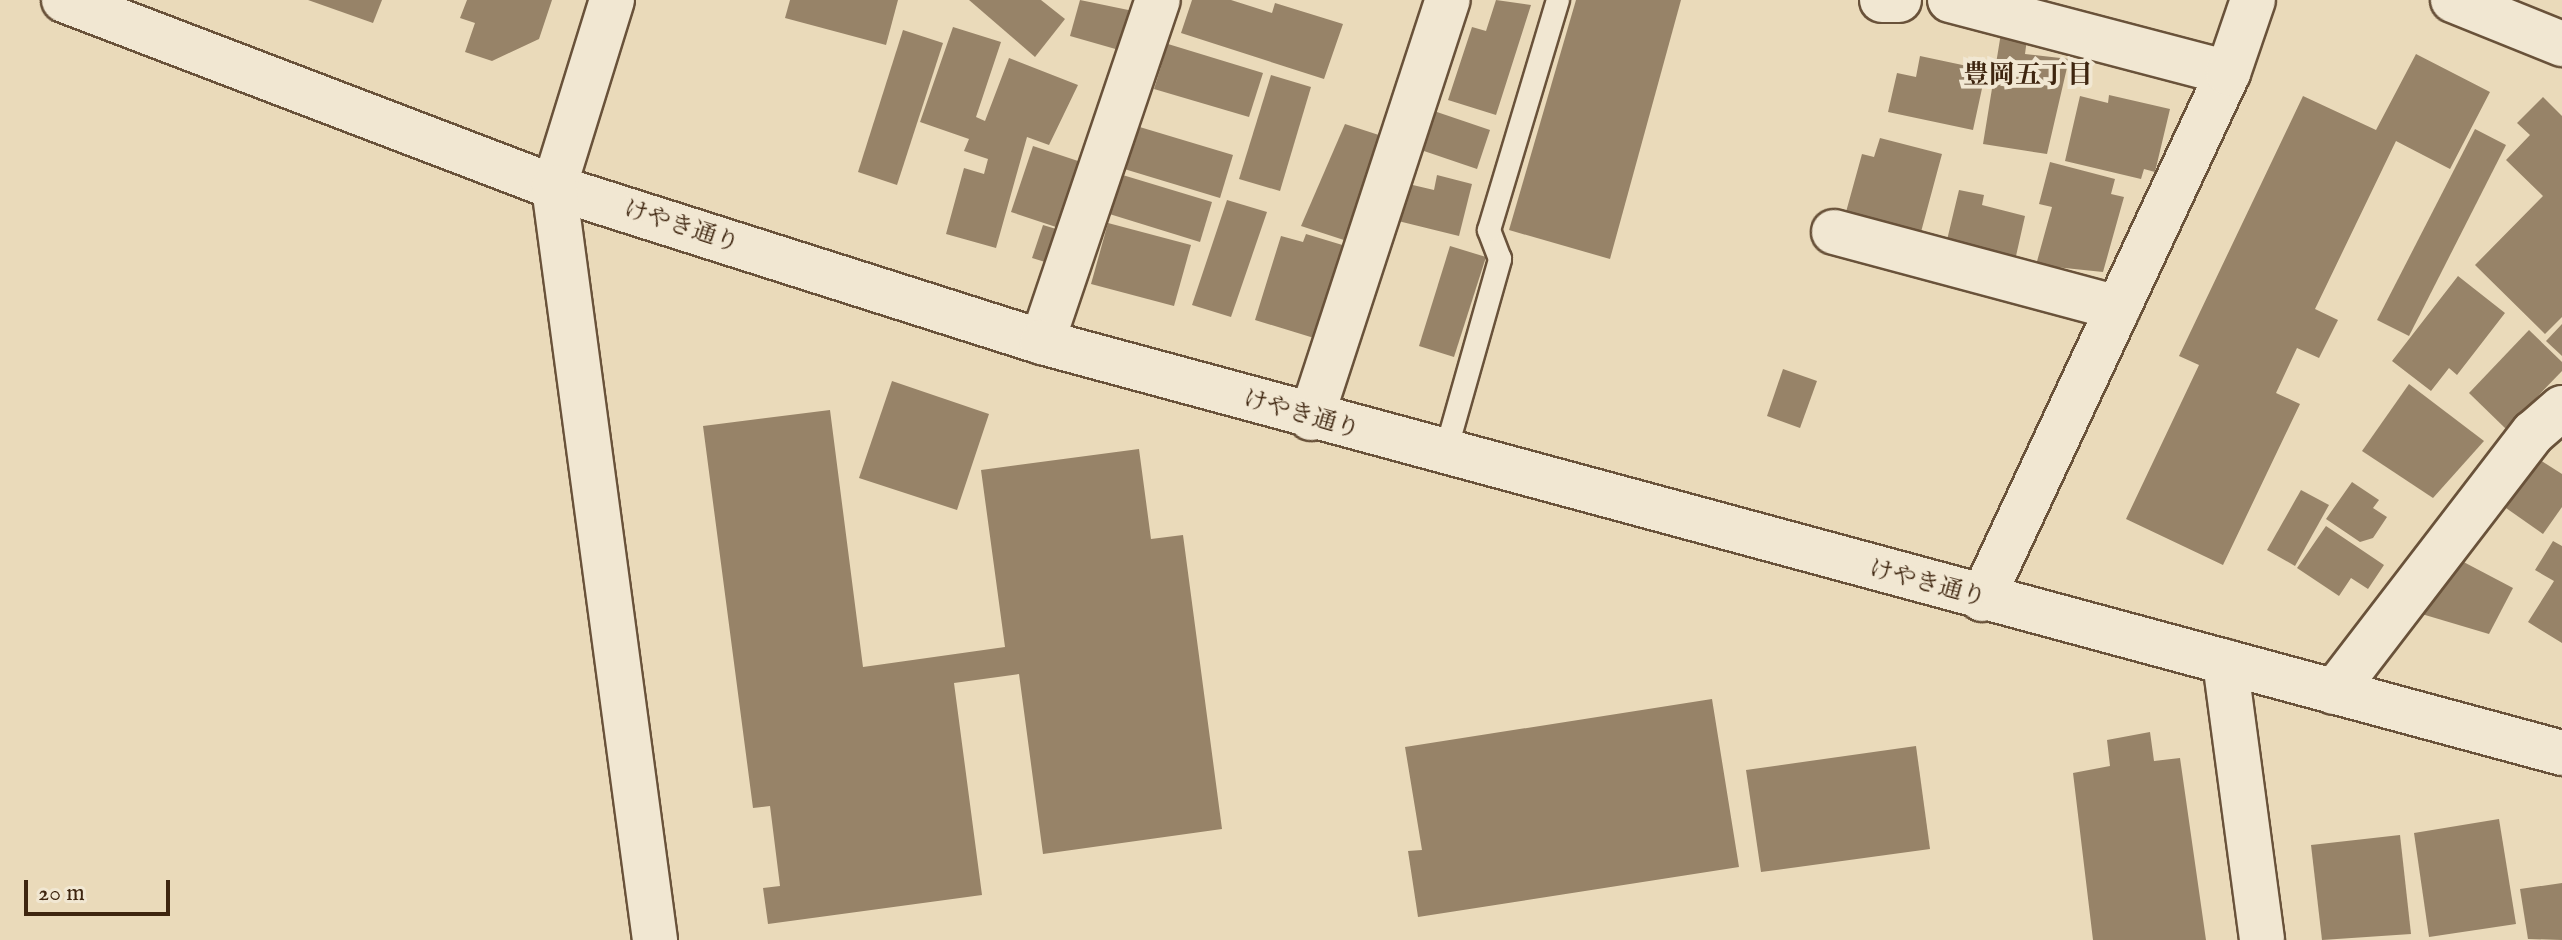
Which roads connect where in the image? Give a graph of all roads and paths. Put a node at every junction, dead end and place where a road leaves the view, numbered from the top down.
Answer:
1 (64, 0) edge
2 (612, 0) edge
3 (1158, 0) edge
4 (1448, 0) edge
5 (1558, 0) edge
6 (1882, 0) edge
7 (1899, 0) edge
8 (1950, 0) edge
9 (2253, 0) edge
10 (2453, 0) edge
11 (2562, 44) edge
12 (2228, 73) junction
13 (554, 187) junction
14 (1834, 232) dead end
15 (2118, 308) junction
16 (1042, 342) junction
17 (2562, 408) edge
18 (1311, 418) junction
19 (1445, 454) junction
20 (1982, 599) junction
21 (2225, 662) junction
22 (2334, 692) junction
23 (2562, 753) edge
24 (655, 940) edge
25 (2262, 940) edge

1 - 13 street, けやき通り
2 - 13 street
3 - 16 street
4 - 18 street
5 - 19 lane
6 - 7 street
8 - 12 street
9 - 12 street
10 - 11 street
12 - 15 street
13 - 16 street, けやき通り
13 - 24 street
14 - 15 street
15 - 20 street
16 - 18 street, けやき通り
17 - 22 street
18 - 19 street, けやき通り
19 - 20 street, けやき通り
20 - 21 street, けやき通り
21 - 22 street, けやき通り
21 - 25 street
22 - 23 street, けやき通り

